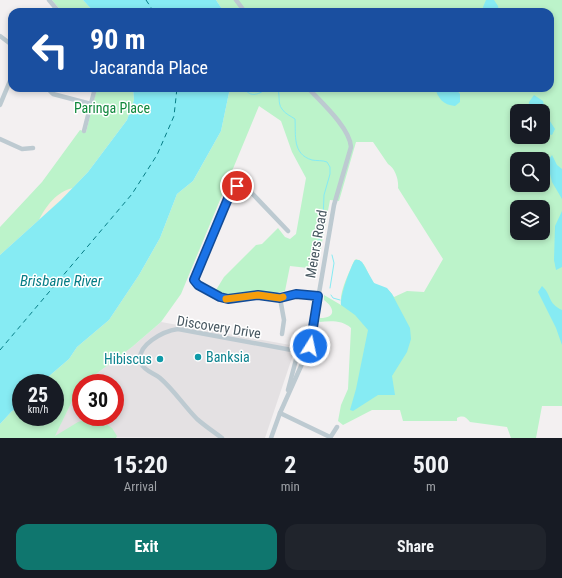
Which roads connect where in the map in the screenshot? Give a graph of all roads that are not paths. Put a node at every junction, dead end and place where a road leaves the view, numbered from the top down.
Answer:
1 (49, 0) edge
2 (56, 8) edge
3 (8, 86) edge
4 (51, 92) edge
5 (94, 92) edge
6 (312, 92) edge
7 (91, 104) junction
8 (0, 105) edge
9 (84, 131) dead end
10 (0, 139) edge
11 (32, 148) dead end
12 (288, 231) dead end
13 (318, 296) junction
14 (280, 298) junction
15 (282, 334) dead end
16 (284, 403) junction
17 (280, 413) junction
18 (337, 427) dead end
19 (222, 438) edge
20 (271, 438) edge
21 (330, 438) edge

1 - 2 street
3 - 8 street
4 - 7 street
5 - 7 street
6 - 13 street, Meiers Road
7 - 9 street
10 - 11 street
12 - 14 street
13 - 14 street
13 - 16 street, Meiers Road
14 - 15 street
16 - 17 street, Meiers Road
16 - 19 street, Discovery Drive
17 - 20 street, Meiers Road
17 - 21 street
18 - 21 street

